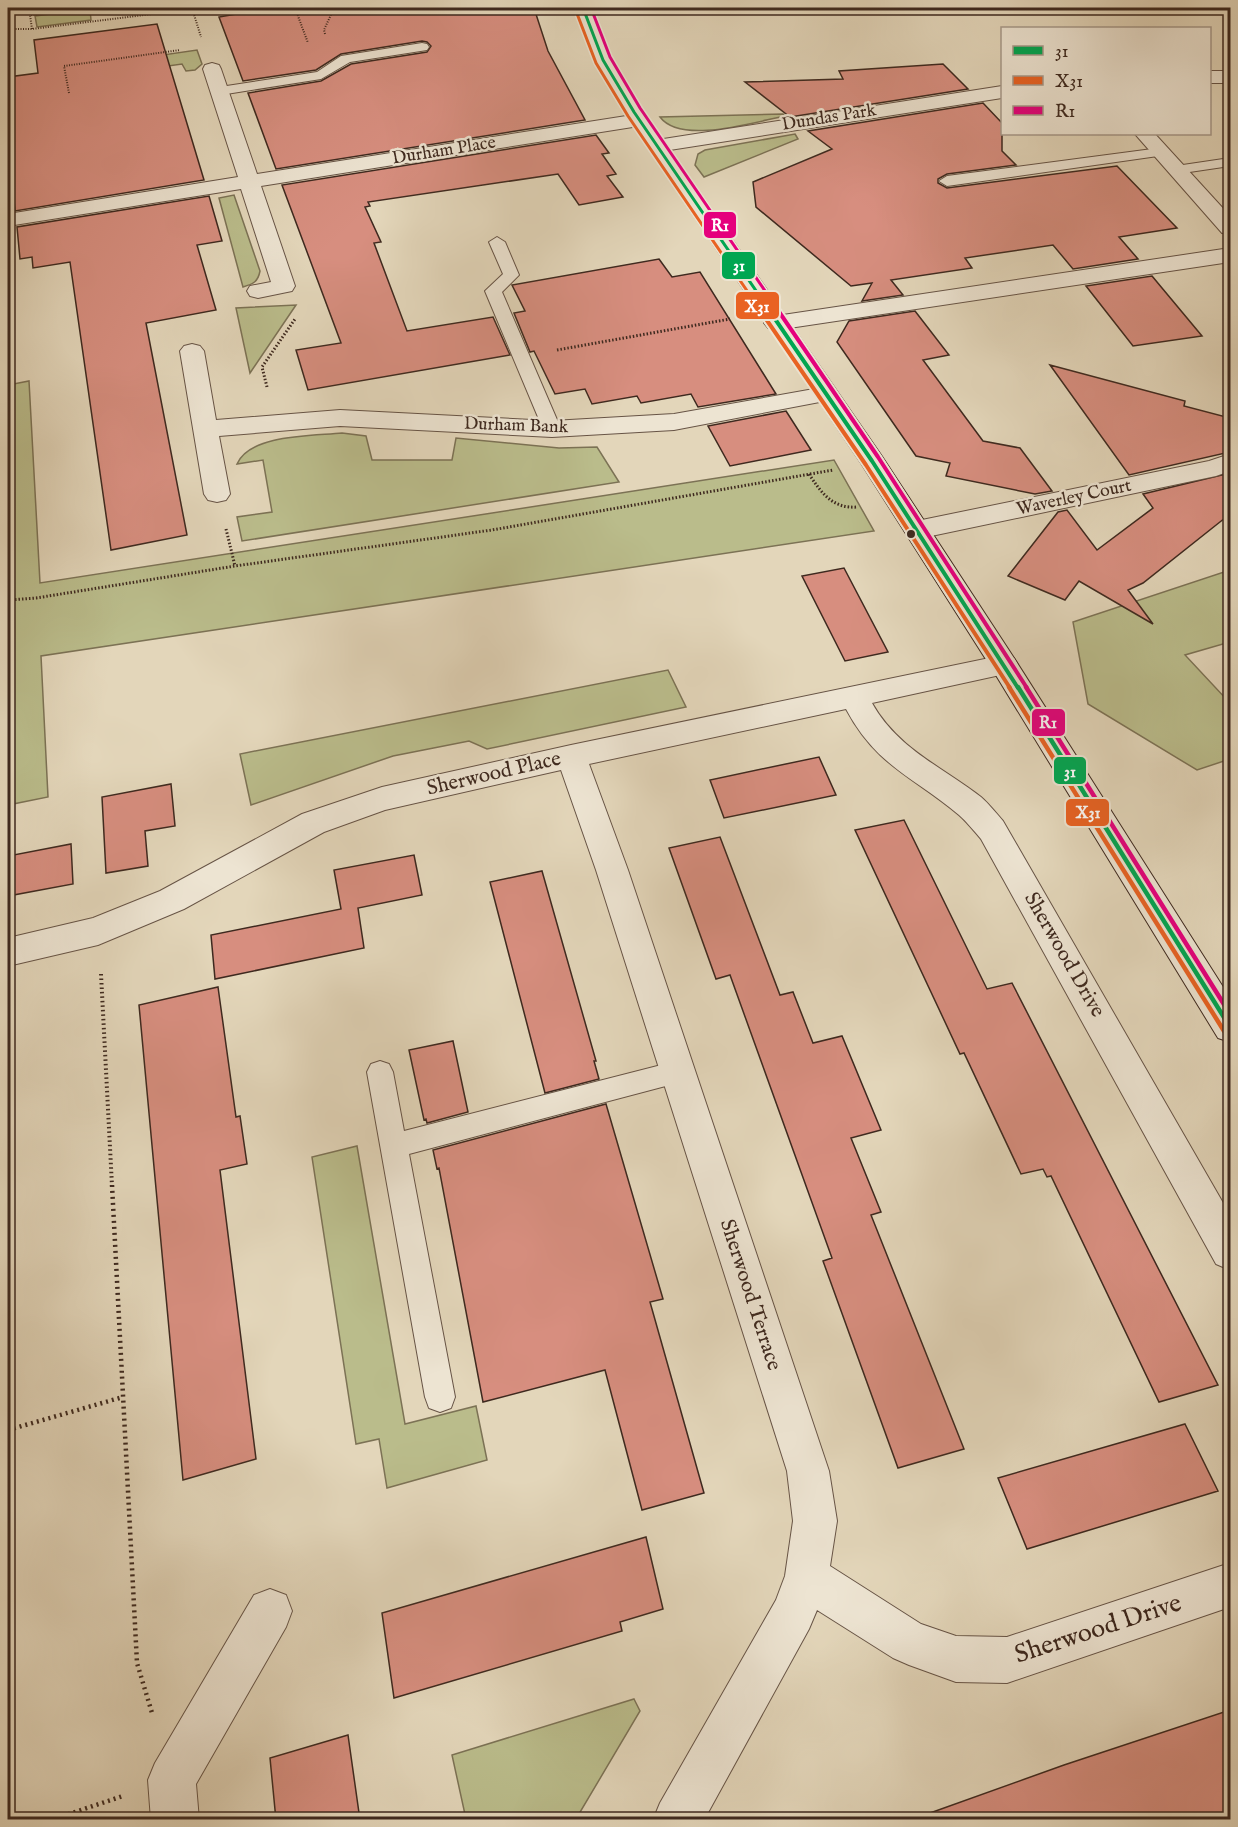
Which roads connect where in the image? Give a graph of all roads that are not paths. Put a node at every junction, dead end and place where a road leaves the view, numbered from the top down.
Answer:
1 (583, 8) edge
2 (422, 47) dead end
3 (212, 69) dead end
4 (1211, 76) edge
5 (1230, 77) edge
6 (220, 91) junction
7 (1001, 92) edge
8 (639, 120) junction
9 (1146, 135) edge
10 (657, 146) junction
11 (1160, 152) junction
12 (1230, 162) edge
13 (1176, 170) junction
14 (947, 181) dead end
15 (250, 182) junction
16 (8, 220) edge
17 (1230, 228) edge
18 (497, 242) dead end
19 (1230, 255) edge
20 (258, 291) dead end
21 (773, 317) junction
22 (192, 351) dead end
23 (825, 394) junction
24 (206, 429) junction
25 (552, 429) junction
26 (1230, 462) edge
27 (217, 494) dead end
28 (917, 530) junction
29 (1004, 665) junction
30 (854, 697) junction
31 (571, 756) junction
32 (8, 952) edge
33 (1230, 1027) edge
34 (380, 1072) dead end
35 (677, 1072) junction
36 (394, 1146) junction
37 (1230, 1251) edge
38 (440, 1397) dead end
39 (807, 1576) junction
40 (1230, 1585) edge
41 (270, 1611) dead end
42 (173, 1800) edge
43 (677, 1820) edge

1 - 8 street
2 - 6 lane
3 - 6 street
4 - 5 street
6 - 15 street
7 - 10 street, Dundas Park
8 - 10 street
8 - 15 street, Durham Place
9 - 11 street
10 - 21 street
11 - 13 street
11 - 14 lane
12 - 13 lane
13 - 17 street
15 - 16 street, Durham Place
15 - 20 street
18 - 25 lane
19 - 21 street
21 - 23 street
22 - 24 street
23 - 25 street, Durham Bank
23 - 28 street
24 - 25 street, Durham Bank
24 - 27 street
26 - 28 street, Waverley Court
28 - 29 street
29 - 30 street, Sherwood Place
29 - 33 street
30 - 31 street, Sherwood Place
30 - 37 street, Sherwood Drive
31 - 32 street, Sherwood Place
31 - 35 street, Sherwood Terrace
34 - 36 lane
35 - 36 lane
35 - 39 street, Sherwood Terrace
36 - 38 lane
39 - 40 street, Sherwood Drive
39 - 43 street, Sherwood Terrace
41 - 42 street

